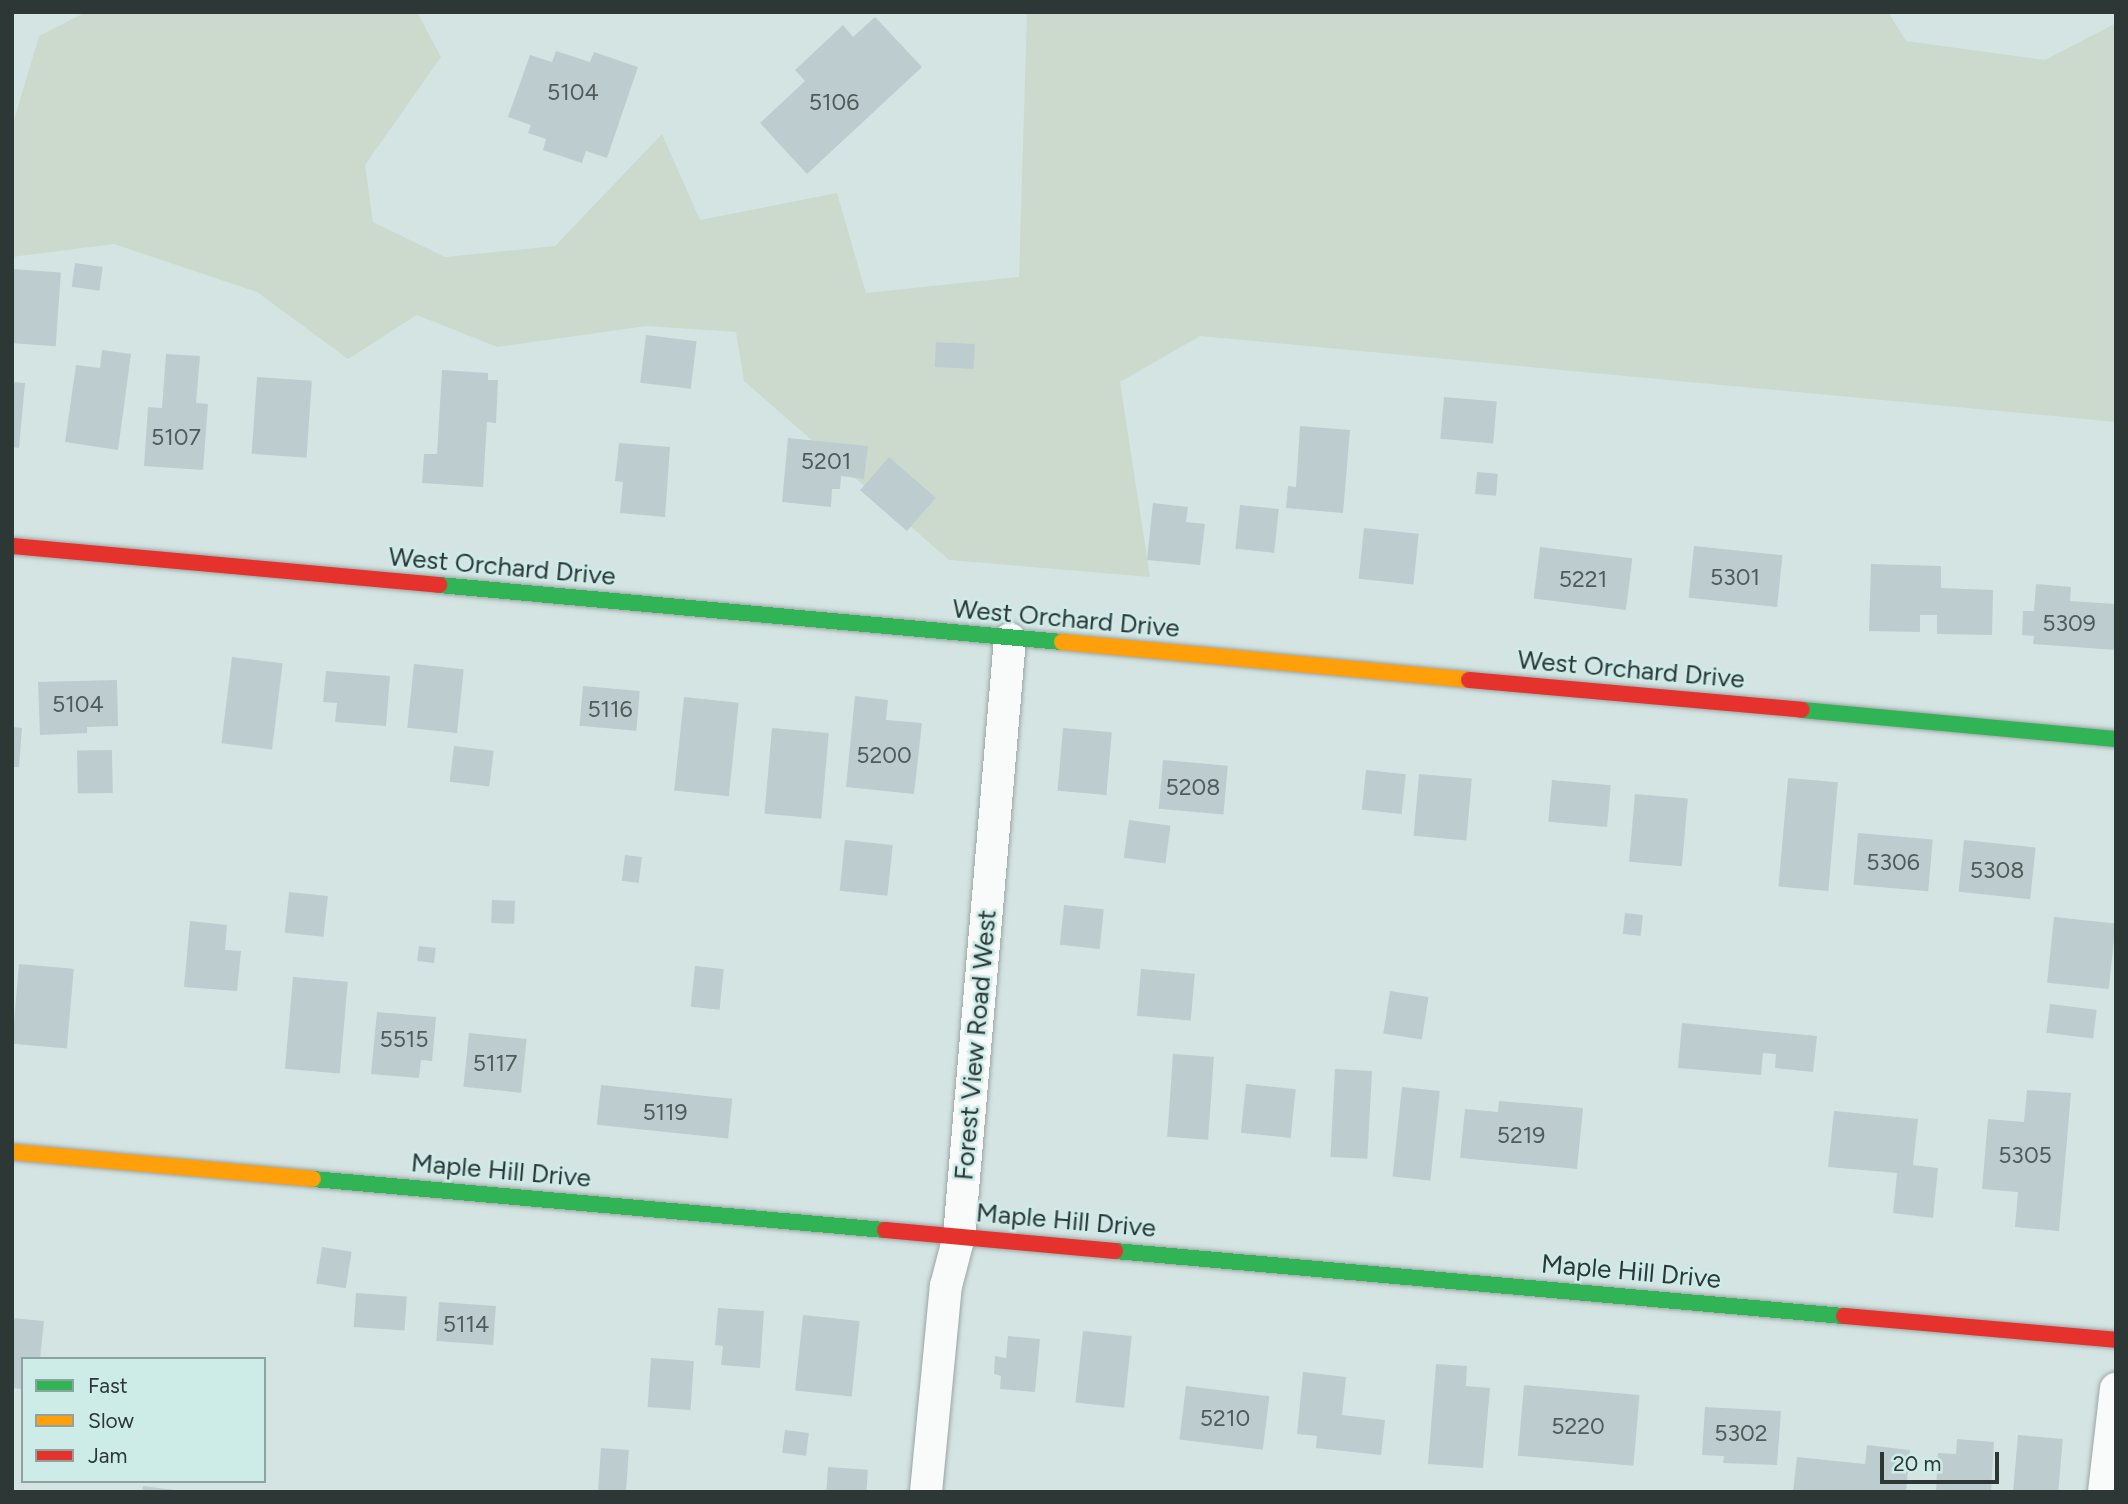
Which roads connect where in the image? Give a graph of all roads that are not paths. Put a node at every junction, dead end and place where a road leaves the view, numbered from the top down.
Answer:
1 (12, 546) edge
2 (1010, 639) junction
3 (2116, 739) edge
4 (12, 1152) edge
5 (959, 1236) junction
6 (2116, 1340) edge
7 (2116, 1389) edge
8 (926, 1492) edge
9 (2104, 1492) edge

1 - 2 street, West Orchard Drive
2 - 3 street, West Orchard Drive
2 - 5 street, Forest View Road West
4 - 5 street, Maple Hill Drive
5 - 6 street, Maple Hill Drive
5 - 8 street, Forest View Road West
7 - 9 street

